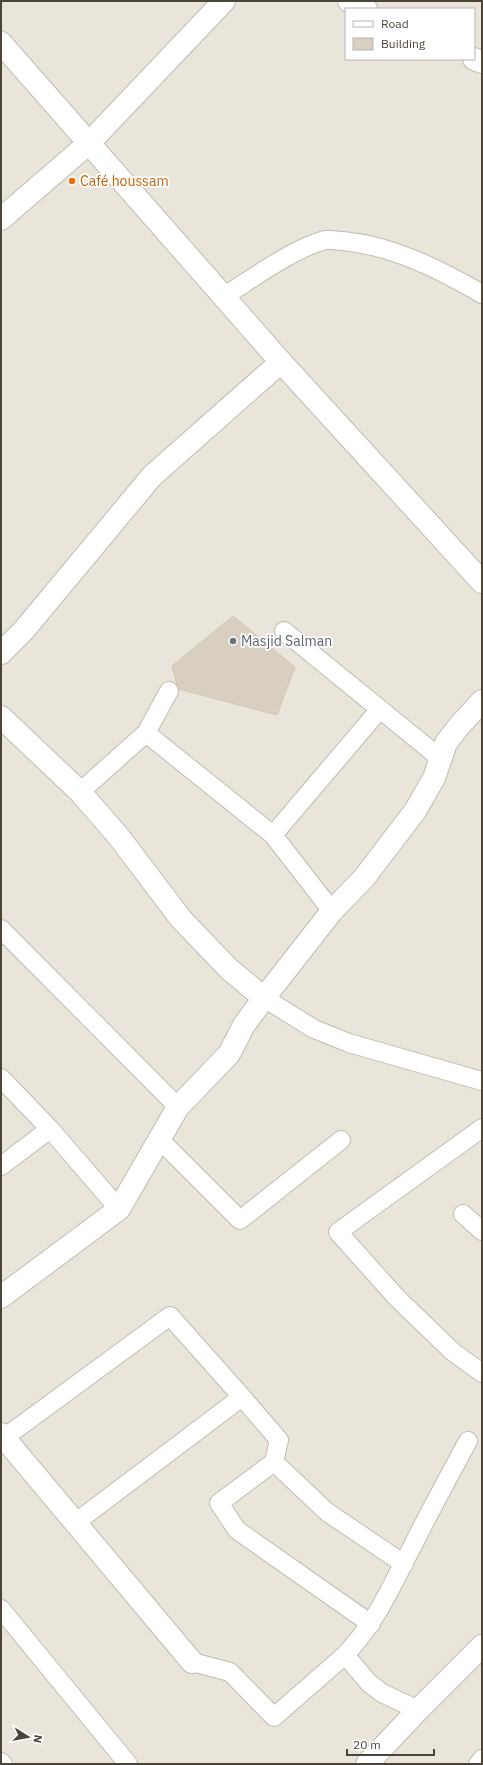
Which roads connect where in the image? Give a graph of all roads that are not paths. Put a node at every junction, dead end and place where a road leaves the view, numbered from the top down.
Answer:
1 (224, 1) edge
2 (349, 1) edge
3 (364, 8) edge
4 (1, 43) edge
5 (89, 143) junction
6 (1, 219) edge
7 (482, 294) edge
8 (223, 296) junction
9 (281, 362) junction
10 (482, 582) edge
11 (284, 631) dead end
12 (1, 653) edge
13 (169, 691) dead end
14 (482, 701) edge
15 (380, 709) junction
16 (1, 717) edge
17 (146, 733) junction
18 (440, 758) junction
19 (80, 792) junction
20 (273, 835) junction
21 (332, 911) junction
22 (1, 929) edge
23 (264, 998) junction
24 (1, 1078) edge
25 (482, 1081) edge
26 (178, 1107) junction
27 (482, 1128) edge
28 (50, 1129) junction
29 (160, 1139) junction
30 (341, 1140) dead end
31 (1, 1166) edge
32 (119, 1209) junction
33 (463, 1214) dead end
34 (482, 1231) edge
35 (1, 1297) edge
36 (482, 1373) edge
37 (242, 1397) junction
38 (3, 1436) edge
39 (468, 1441) dead end
40 (274, 1462) junction
41 (74, 1523) junction
42 (404, 1564) junction
43 (1, 1609) edge
44 (371, 1624) junction
45 (482, 1646) edge
46 (345, 1655) junction
47 (192, 1662) joint
48 (418, 1710) junction
49 (482, 1759) edge
50 (1, 1762) edge
51 (3, 1764) edge
52 (128, 1764) edge
53 (367, 1764) edge
54 (478, 1764) edge

1 - 5 street
2 - 3 street
4 - 5 street
5 - 6 street
5 - 8 street
7 - 8 lane
8 - 9 street
9 - 10 street
9 - 12 street
11 - 15 lane
13 - 17 lane
14 - 18 street
15 - 18 lane
15 - 20 lane
16 - 19 street
17 - 19 lane
17 - 20 lane
18 - 21 street
19 - 23 street
20 - 21 lane
21 - 23 street
22 - 26 lane
23 - 25 lane
23 - 26 street
24 - 28 lane
26 - 29 street
27 - 36 lane
28 - 31 lane
28 - 32 lane
29 - 30 lane
29 - 32 street
32 - 35 street
33 - 34 lane
37 - 38 lane
37 - 40 lane
37 - 41 lane
38 - 41 street
39 - 42 lane
40 - 42 lane
40 - 44 lane
41 - 47 street
42 - 44 lane
43 - 52 lane
44 - 46 lane
45 - 48 street
46 - 47 lane
46 - 48 lane
48 - 53 street
49 - 54 lane
50 - 51 lane

